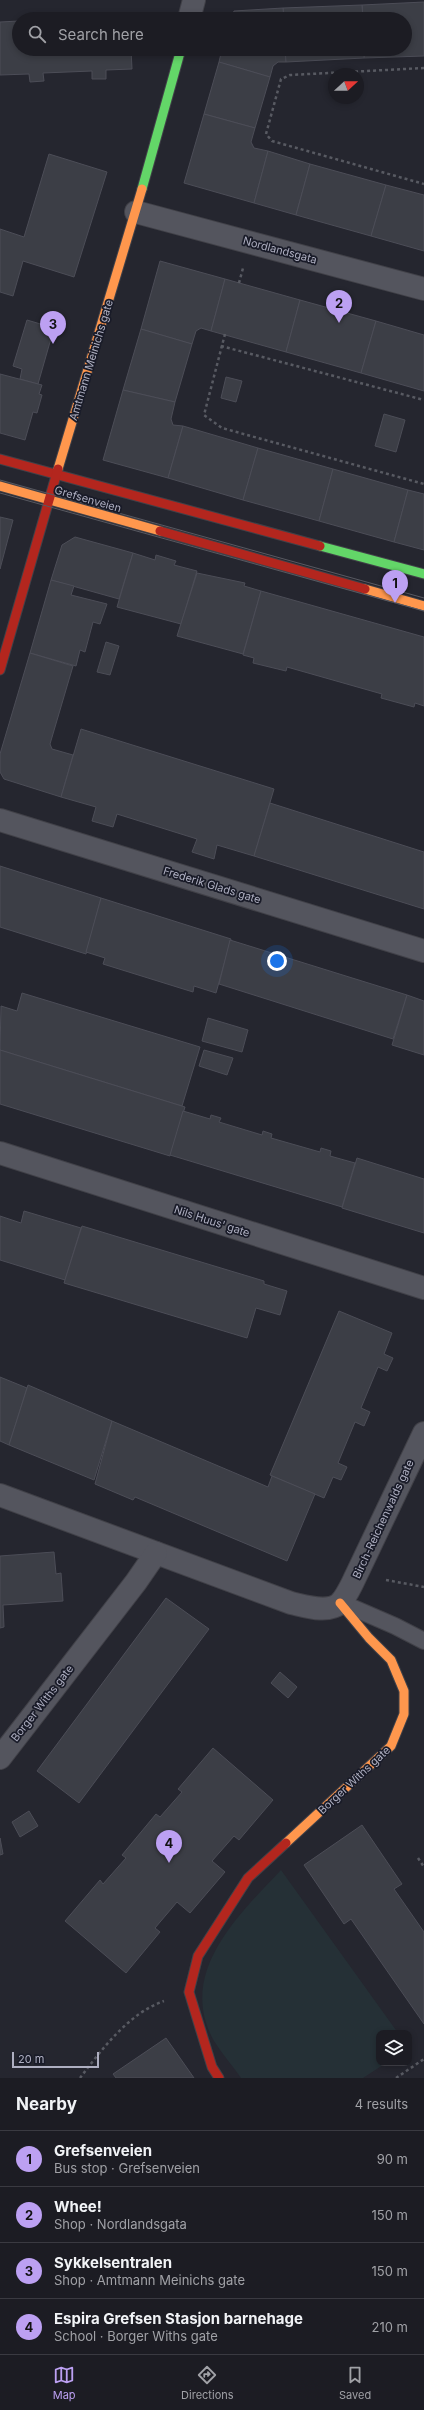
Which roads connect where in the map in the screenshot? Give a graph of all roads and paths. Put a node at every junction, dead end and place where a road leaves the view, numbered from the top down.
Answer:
1 (194, 0) edge
2 (191, 12) edge
3 (179, 56) edge
4 (424, 68) edge
5 (424, 184) edge
6 (136, 212) junction
7 (424, 289) edge
8 (225, 334) dead end
9 (221, 346) junction
10 (424, 400) edge
11 (0, 459) edge
12 (57, 474) junction
13 (424, 484) edge
14 (0, 486) edge
15 (50, 501) junction
16 (424, 574) edge
17 (424, 606) edge
18 (0, 670) edge
19 (0, 820) edge
20 (424, 951) edge
21 (0, 1153) edge
22 (424, 1288) edge
23 (424, 1433) edge
24 (0, 1495) edge
25 (156, 1553) junction
26 (386, 1580) dead end
27 (424, 1587) edge
28 (340, 1603) junction
29 (424, 1641) edge
30 (0, 1758) edge
31 (418, 1858) dead end
32 (424, 1867) edge
33 (190, 1992) junction
34 (424, 2059) edge
35 (80, 2078) edge
36 (219, 2078) edge
37 (396, 2078) edge

1 - 2 street
3 - 6 street, Amtmann Meinichs gate
4 - 5 path
6 - 7 street, Nordlandsgata
6 - 12 street, Amtmann Meinichs gate
8 - 9 path
9 - 10 path
9 - 13 path
11 - 12 street, Grefsenveien
12 - 15 street, Amtmann Meinichs gate
12 - 16 street, Grefsenveien
14 - 15 street, Grefsenveien
15 - 17 street, Grefsenveien
15 - 18 street, Amtmann Meinichs gate
19 - 20 street, Frederik Glads gate
21 - 22 street, Nils Huus' gate
23 - 28 street, Birch-Reichenwalds gate
24 - 25 street
25 - 28 street
25 - 30 street, Borger Withs gate
26 - 27 path
28 - 29 lane
28 - 33 street, Borger Withs gate
31 - 32 path
33 - 35 path
33 - 36 street, Borger Withs gate
34 - 37 path

